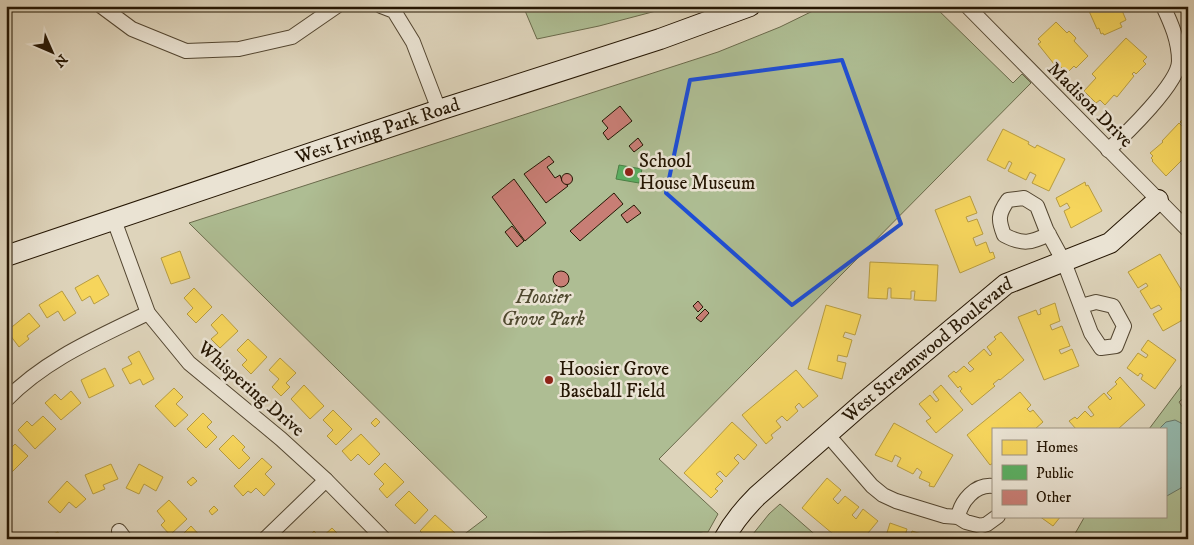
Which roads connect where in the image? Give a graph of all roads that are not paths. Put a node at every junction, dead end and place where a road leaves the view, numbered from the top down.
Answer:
1 (101, 6) edge
2 (337, 6) edge
3 (381, 6) edge
4 (750, 6) edge
5 (967, 6) edge
6 (1163, 6) edge
7 (439, 110) junction
8 (1108, 150) junction
9 (1158, 200) junction
10 (114, 220) junction
11 (1188, 230) edge
12 (1049, 234) dead end
13 (6, 256) edge
14 (1064, 262) junction
15 (1081, 306) dead end
16 (148, 313) junction
17 (6, 400) edge
18 (828, 434) junction
19 (326, 480) junction
20 (992, 486) edge
21 (958, 517) junction
22 (996, 518) edge
23 (265, 539) edge
24 (384, 539) edge
25 (724, 539) edge

1 - 2 street
3 - 7 street
4 - 7 main road, West Irving Park Road
5 - 8 street, Madison Drive
6 - 8 street
7 - 10 main road, West Irving Park Road
8 - 9 street, Madison Drive
9 - 11 street, Madison Drive
9 - 14 main road, West Streamwood Boulevard
10 - 13 main road, West Irving Park Road
10 - 16 street, Whispering Drive
12 - 14 street
14 - 15 street
14 - 18 main road, West Streamwood Boulevard
16 - 17 street
16 - 19 street, Whispering Drive
18 - 21 street
18 - 25 main road, West Streamwood Boulevard
19 - 23 street
19 - 24 street, Whispering Drive
20 - 21 street
21 - 22 street

